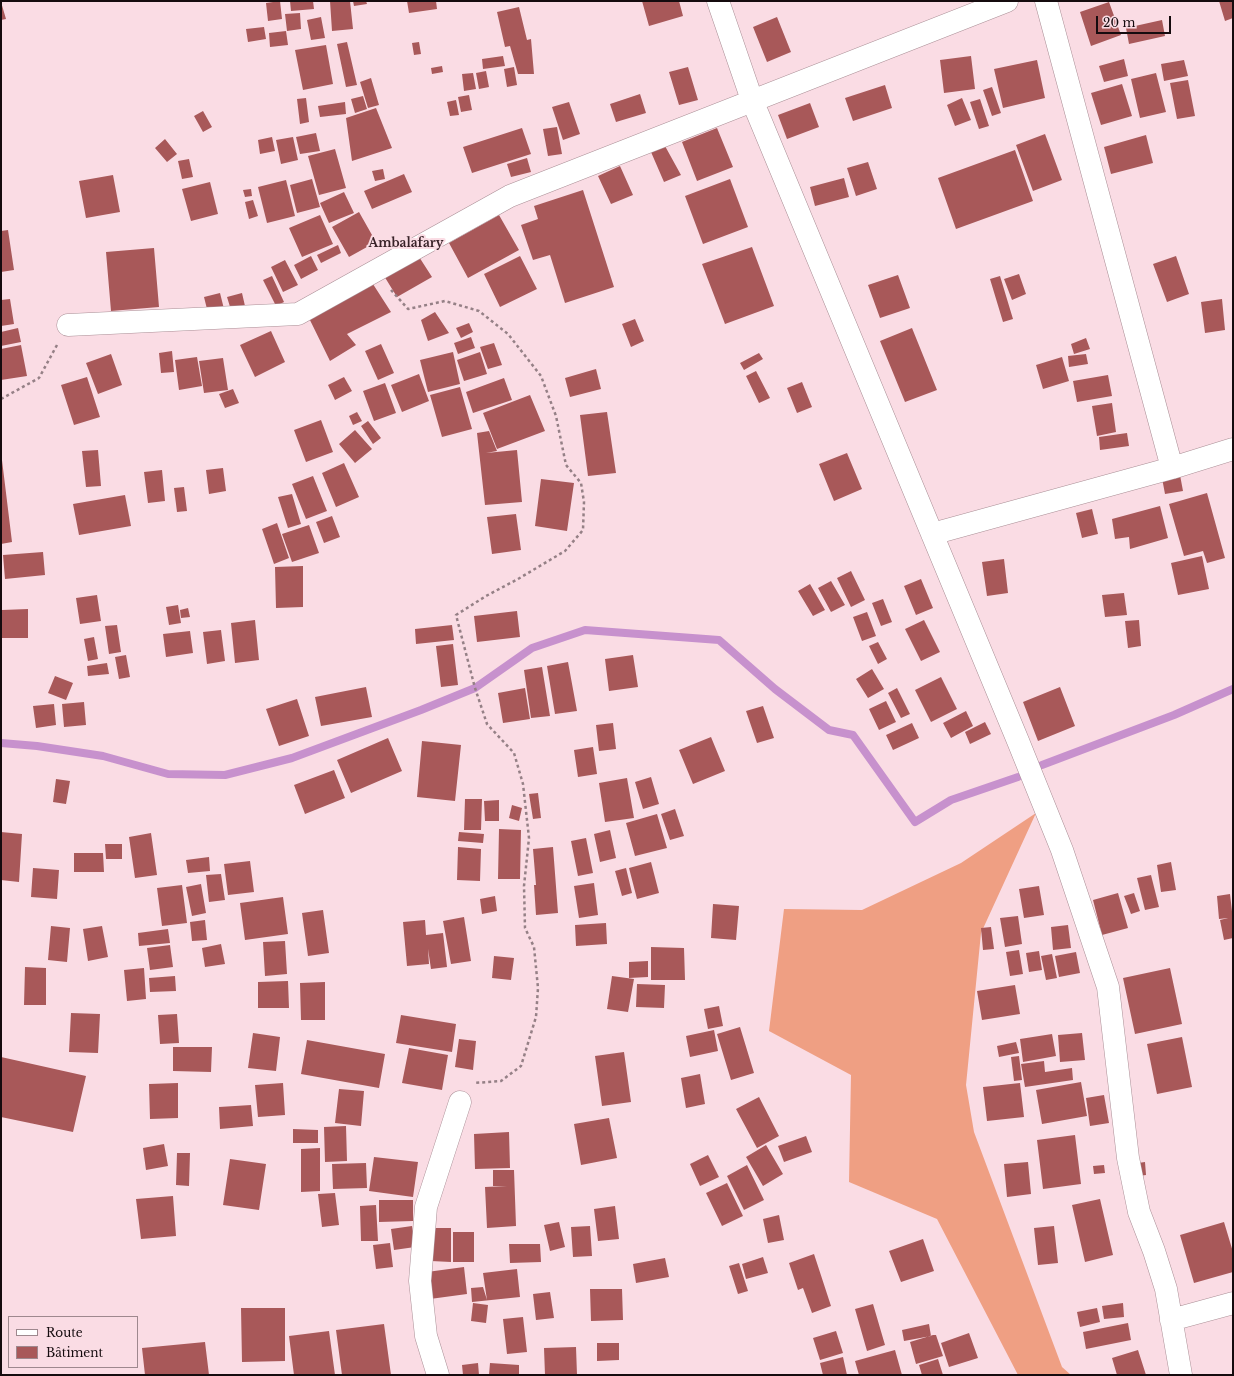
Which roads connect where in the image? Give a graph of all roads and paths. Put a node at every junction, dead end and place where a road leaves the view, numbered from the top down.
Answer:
1 (718, 1) edge
2 (1007, 1) edge
3 (1046, 1) edge
4 (752, 100) junction
5 (375, 270) junction
6 (68, 325) joint
7 (1, 399) edge
8 (1233, 449) edge
9 (1172, 468) junction
10 (932, 534) junction
11 (460, 1102) joint
12 (1233, 1303) edge
13 (1172, 1320) junction
14 (438, 1375) edge
15 (1181, 1375) edge

1 - 4 street
2 - 4 street
3 - 9 street
4 - 5 street
4 - 10 street
5 - 6 street
5 - 11 path
6 - 7 path
8 - 9 street
9 - 10 street
10 - 13 street
11 - 14 street
12 - 13 street
13 - 15 street

